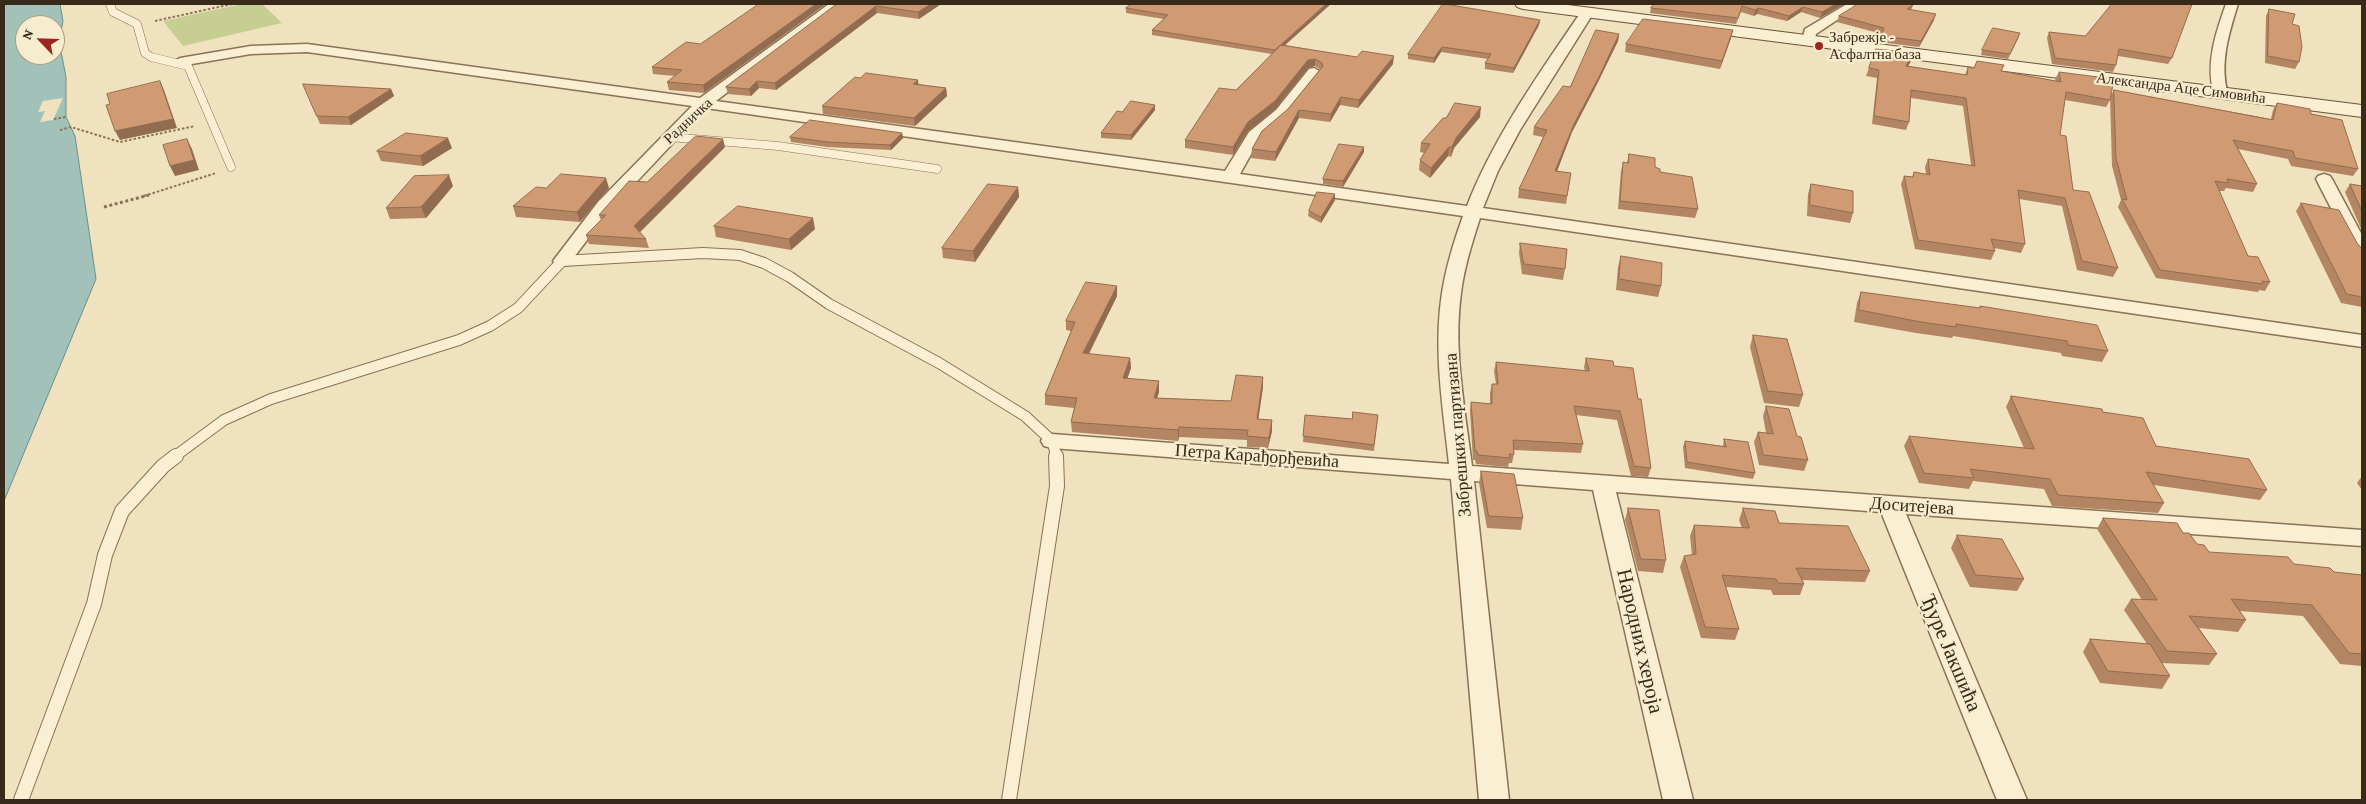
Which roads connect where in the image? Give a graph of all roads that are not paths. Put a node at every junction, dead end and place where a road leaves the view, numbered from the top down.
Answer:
1 (110, 4) edge
2 (837, 4) edge
3 (1524, 4) edge
4 (1855, 4) edge
5 (2232, 4) edge
6 (1588, 12) junction
7 (1809, 40) junction
8 (180, 62) junction
9 (1314, 72) edge
10 (2221, 94) junction
11 (702, 104) junction
12 (2362, 111) edge
13 (669, 137) junction
14 (230, 167) road end
15 (937, 169) dead end
16 (1230, 177) junction
17 (2324, 179) dead end
18 (1473, 213) junction
19 (2362, 251) edge
20 (562, 261) junction
21 (2362, 341) edge
22 (1052, 441) junction
23 (1461, 471) junction
24 (1602, 482) junction
25 (1890, 505) junction
26 (2362, 538) edge
27 (21, 800) edge
28 (1009, 800) edge
29 (1494, 800) edge
30 (1678, 800) edge
31 (2012, 800) edge

1 - 8 lane
2 - 11 street, Радничка
3 - 6 street, Александра Аце Симовића
4 - 7 street
5 - 10 street
6 - 7 street, Александра Аце Симовића
6 - 18 street, Забрешких партизана
7 - 10 street, Александра Аце Симовића
8 - 11 street
8 - 14 lane
9 - 16 street
10 - 12 street, Александра Аце Симовића
11 - 13 street, Радничка
11 - 16 street
13 - 15 lane
13 - 20 street, Радничка
16 - 18 street
17 - 19 street
18 - 21 street
18 - 23 street, Забрешких партизана
20 - 22 lane
20 - 27 lane
22 - 23 street, Петра Карађорђевића
22 - 28 lane
23 - 24 street, Доситејева
23 - 29 street, Забрешких партизана
24 - 25 street, Доситејева
24 - 30 street, Народних хероја
25 - 26 street, Доситејева
25 - 31 street, Ђуре Јакшића

